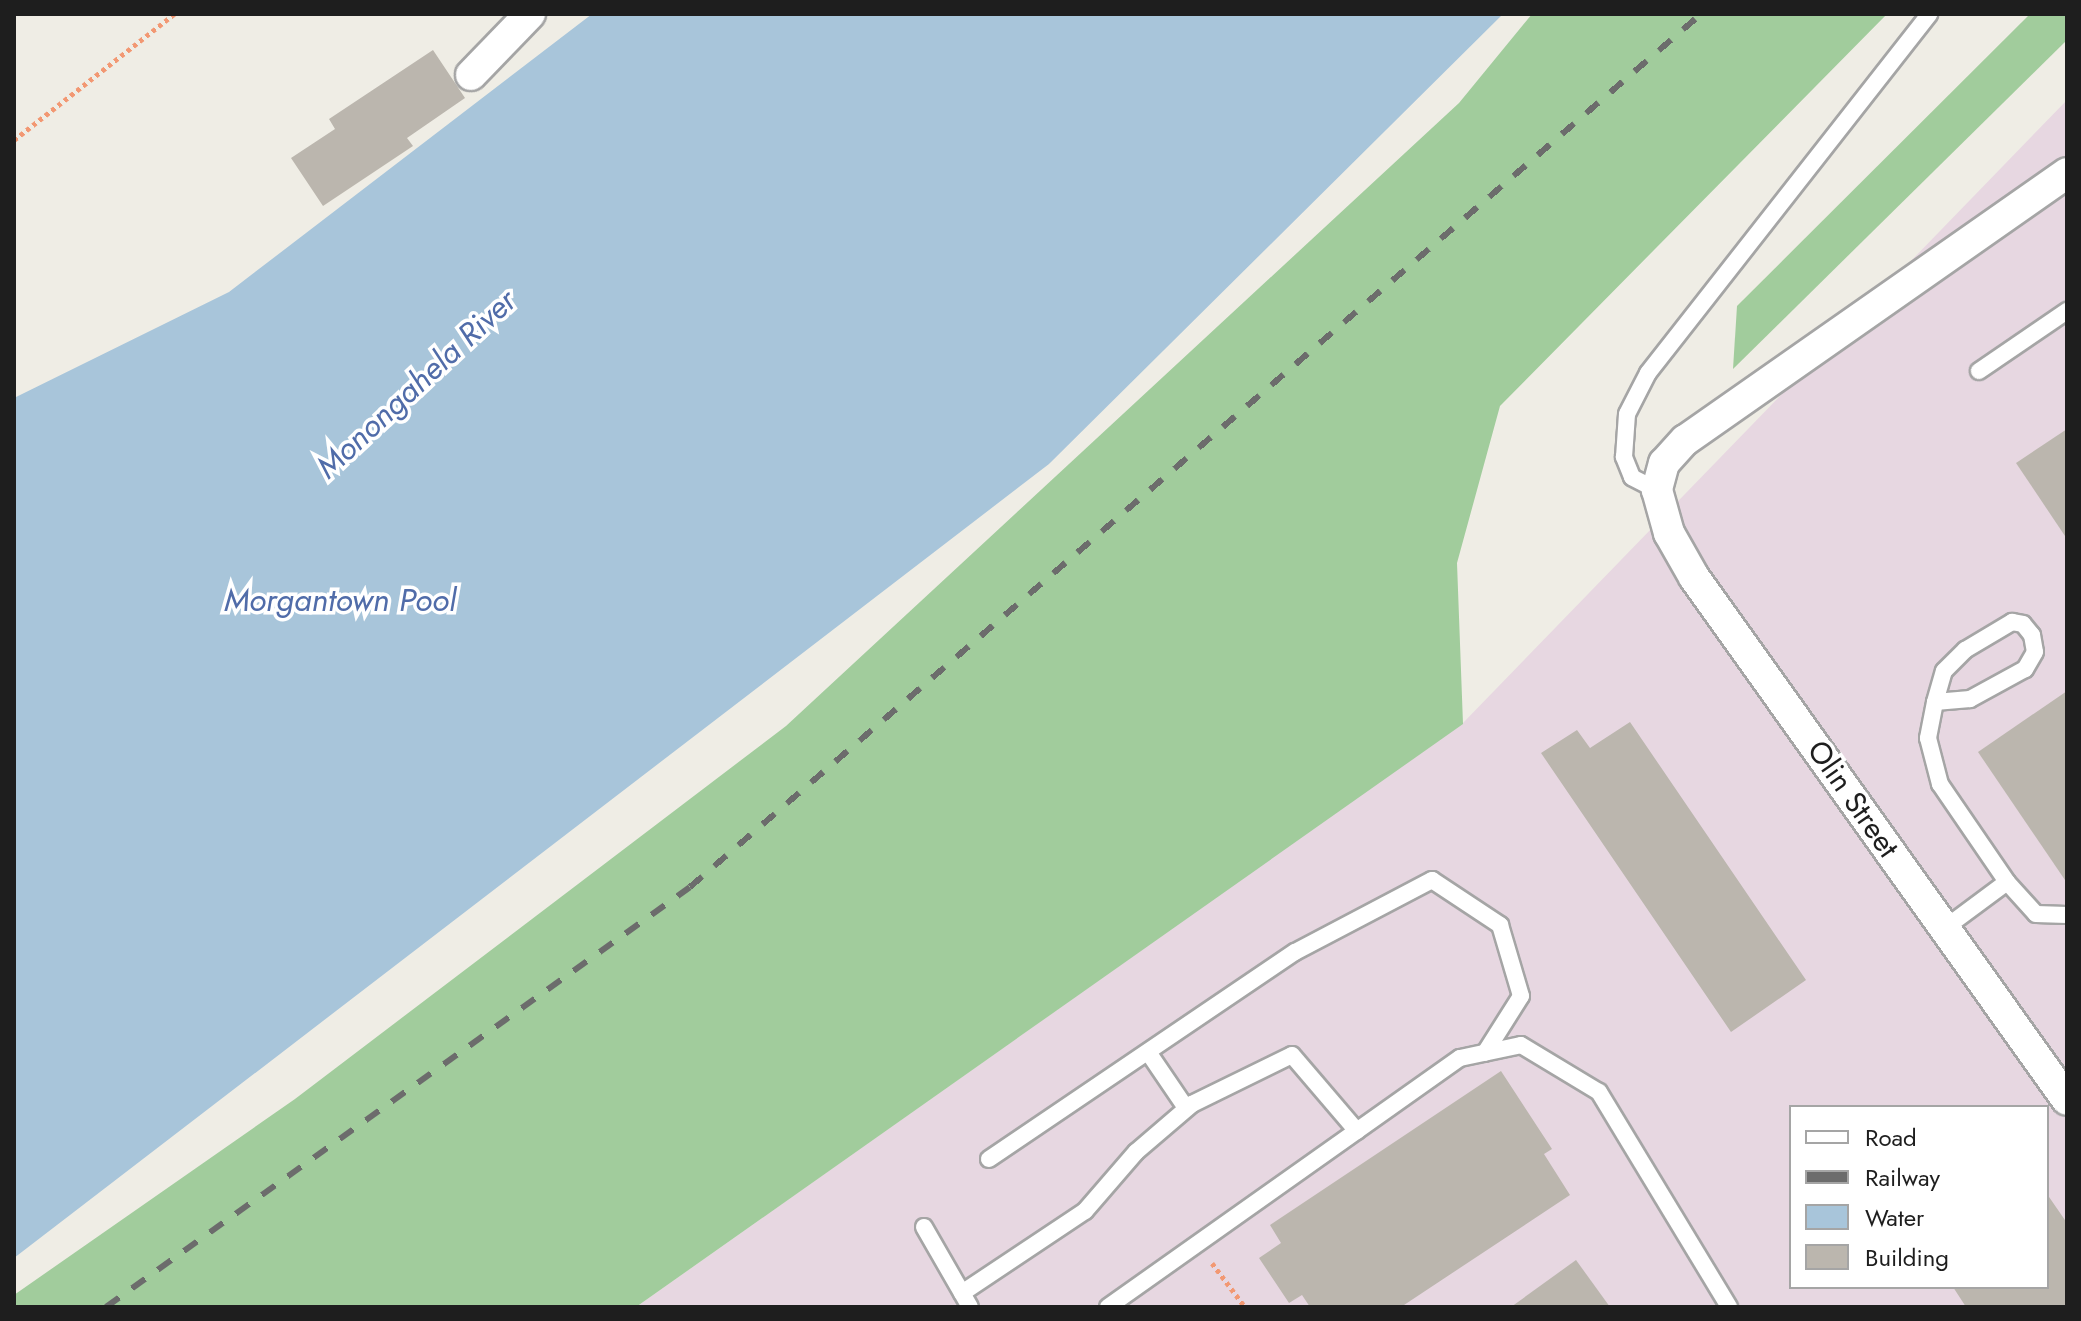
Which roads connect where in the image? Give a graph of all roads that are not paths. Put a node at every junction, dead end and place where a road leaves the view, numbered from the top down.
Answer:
1 (530, 14) edge
2 (1929, 14) edge
3 (471, 75) dead end
4 (2067, 173) edge
5 (2067, 311) edge
6 (1979, 371) dead end
7 (1657, 490) junction
8 (1935, 702) junction
9 (2007, 882) junction
10 (2067, 915) edge
11 (1945, 928) junction
12 (1148, 1052) junction
13 (1485, 1053) junction
14 (2057, 1065) edge
15 (2067, 1100) edge
16 (1186, 1108) junction
17 (1357, 1131) junction
18 (989, 1159) dead end
19 (924, 1227) dead end
20 (966, 1300) edge
21 (1108, 1307) edge
22 (1729, 1307) edge

1 - 3 street
2 - 7 lane
4 - 7 street
5 - 6 lane
7 - 11 street, Olin Street
8 - 8 lane
8 - 9 lane
9 - 10 lane
9 - 11 lane
11 - 14 street, Olin Street
12 - 13 lane
12 - 16 lane
12 - 18 lane
13 - 17 lane
13 - 22 lane
14 - 15 street, Olin Street
16 - 17 lane
16 - 20 lane
17 - 21 lane
19 - 20 lane

